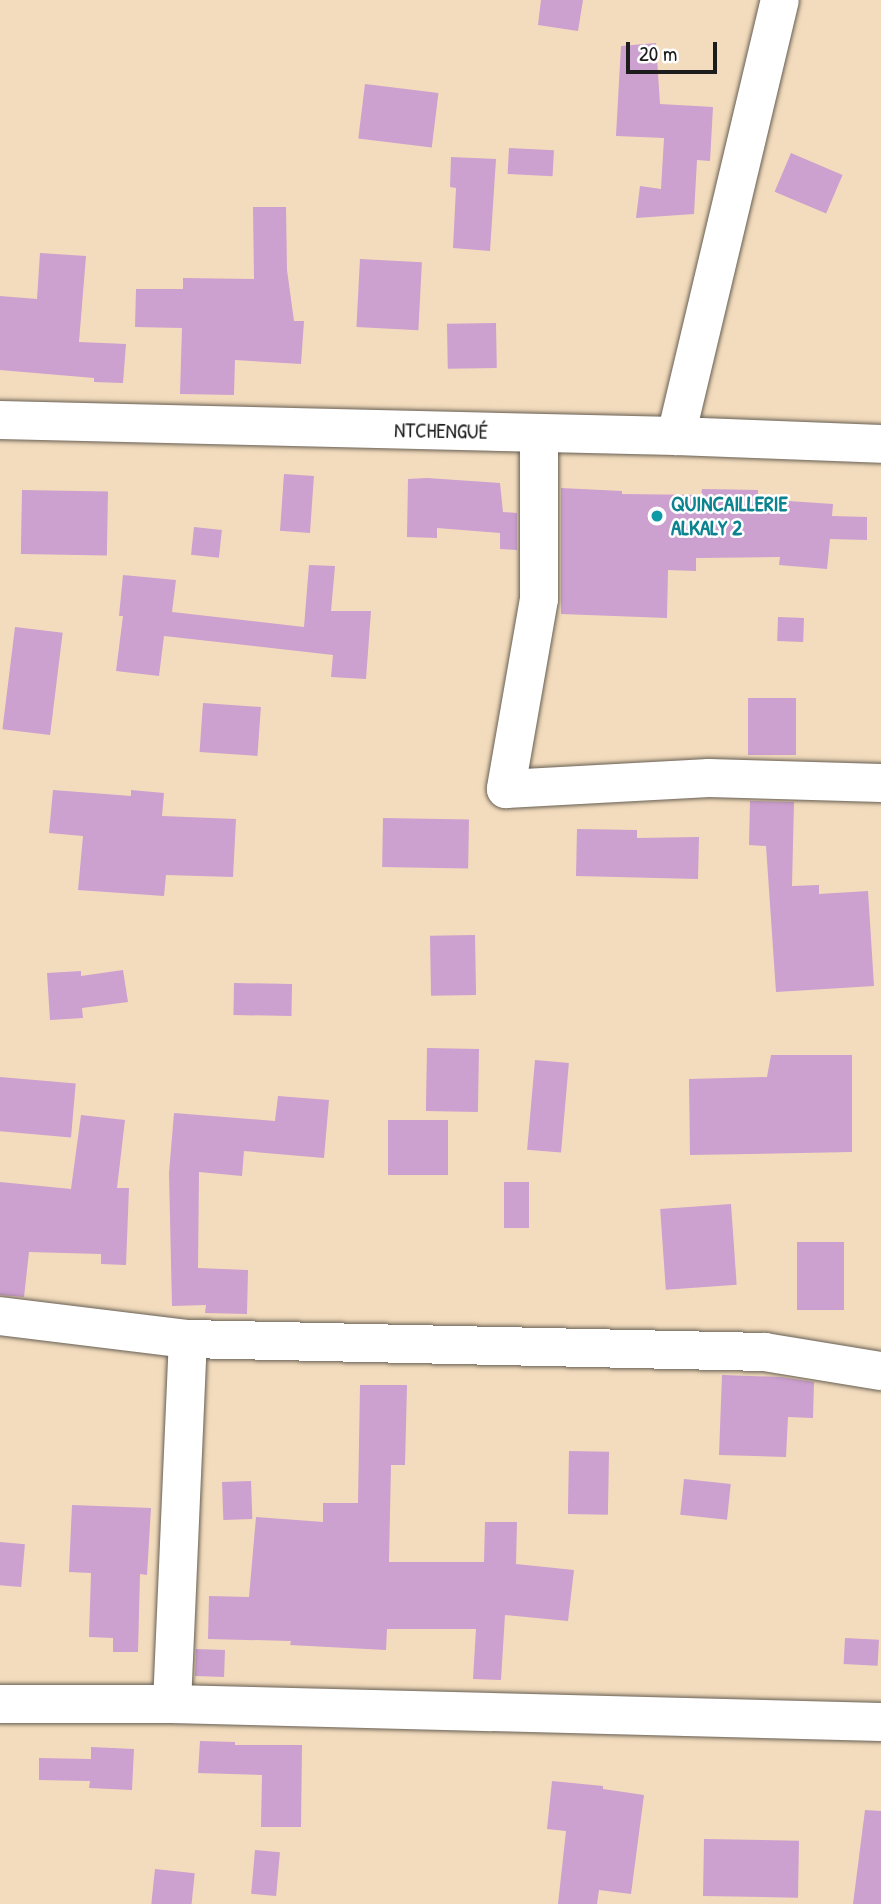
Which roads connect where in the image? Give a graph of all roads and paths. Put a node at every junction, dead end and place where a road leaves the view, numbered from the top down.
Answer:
1 (780, 0) edge
2 (0, 420) edge
3 (539, 433) junction
4 (676, 436) junction
5 (881, 444) edge
6 (881, 783) edge
7 (0, 1316) edge
8 (188, 1339) junction
9 (881, 1371) edge
10 (0, 1704) edge
11 (172, 1704) junction
12 (881, 1722) edge

1 - 4 street
2 - 3 street, NTCHENGUÉ
3 - 4 street, NTCHENGUÉ
3 - 6 street
4 - 5 street, NTCHENGUÉ
7 - 8 street
8 - 9 street
8 - 11 street
10 - 11 street
11 - 12 street

